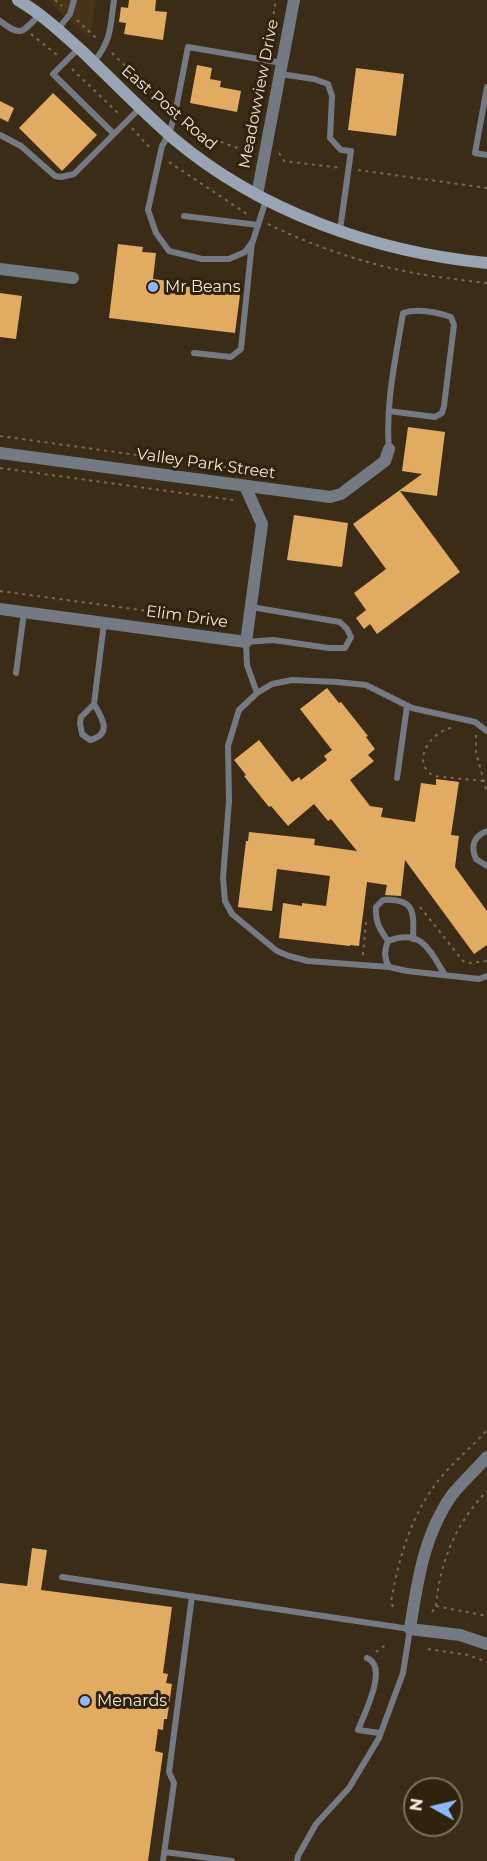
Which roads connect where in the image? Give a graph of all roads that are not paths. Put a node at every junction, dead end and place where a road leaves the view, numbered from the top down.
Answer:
1 (18, 0) edge
2 (74, 0) edge
3 (114, 0) edge
4 (294, 0) edge
5 (39, 14) junction
6 (0, 21) edge
7 (58, 30) junction
8 (78, 49) junction
9 (94, 63) junction
10 (281, 69) junction
11 (487, 87) edge
12 (141, 107) junction
13 (114, 134) junction
14 (169, 134) junction
15 (0, 135) edge
16 (487, 155) edge
17 (262, 197) junction
18 (184, 216) dead end
19 (258, 225) junction
20 (339, 230) junction
21 (253, 242) junction
22 (487, 262) edge
23 (0, 269) edge
24 (73, 278) dead end
25 (194, 353) dead end
26 (389, 411) junction
27 (389, 449) joint
28 (0, 453) edge
29 (245, 486) junction
30 (250, 607) junction
31 (0, 609) edge
32 (24, 612) junction
33 (104, 623) junction
34 (246, 642) junction
35 (16, 673) dead end
36 (257, 693) junction
37 (94, 704) junction
38 (407, 706) junction
39 (487, 731) edge
40 (397, 778) dead end
41 (487, 831) edge
42 (487, 866) edge
43 (413, 939) junction
44 (388, 941) junction
45 (389, 967) junction
46 (445, 975) junction
47 (487, 976) edge
48 (487, 1457) edge
49 (62, 1577) dead end
50 (192, 1596) junction
51 (410, 1629) junction
52 (487, 1644) edge
53 (367, 1658) road end
54 (380, 1733) junction
55 (165, 1852) junction
56 (163, 1861) edge
57 (232, 1861) edge
58 (297, 1861) edge

1 - 5 street, East Post Road
2 - 7 lane
3 - 9 lane
4 - 10 street, Meadowview Drive
5 - 6 lane
5 - 7 street, East Post Road
7 - 8 street, East Post Road
8 - 9 street, East Post Road
8 - 13 lane
9 - 12 street, East Post Road
10 - 14 lane
10 - 17 street, Meadowview Drive
10 - 20 lane
11 - 16 lane
12 - 13 lane
12 - 14 street, East Post Road
13 - 15 lane
14 - 17 street, East Post Road
14 - 21 lane
17 - 19 lane
17 - 20 street, East Post Road
18 - 19 lane
19 - 21 lane
20 - 22 street, East Post Road
21 - 25 lane
23 - 24 street
26 - 26 lane
26 - 27 lane
27 - 29 street, Valley Park Street
28 - 29 street, Valley Park Street
29 - 30 street, Elim Drive
30 - 34 street, Elim Drive
30 - 34 lane
31 - 32 street, Elim Drive
32 - 33 street, Elim Drive
32 - 35 lane
33 - 34 street, Elim Drive
33 - 37 lane
34 - 36 lane
36 - 38 lane
36 - 45 lane
37 - 37 lane
38 - 39 lane
38 - 40 lane
41 - 42 lane
43 - 44 lane
43 - 44 lane
43 - 46 lane
44 - 45 lane
45 - 46 lane
46 - 47 lane
48 - 51 street
49 - 50 lane
50 - 51 lane
50 - 55 lane
51 - 52 street
51 - 54 lane
53 - 54 lane
54 - 58 lane
55 - 56 lane
55 - 57 lane

